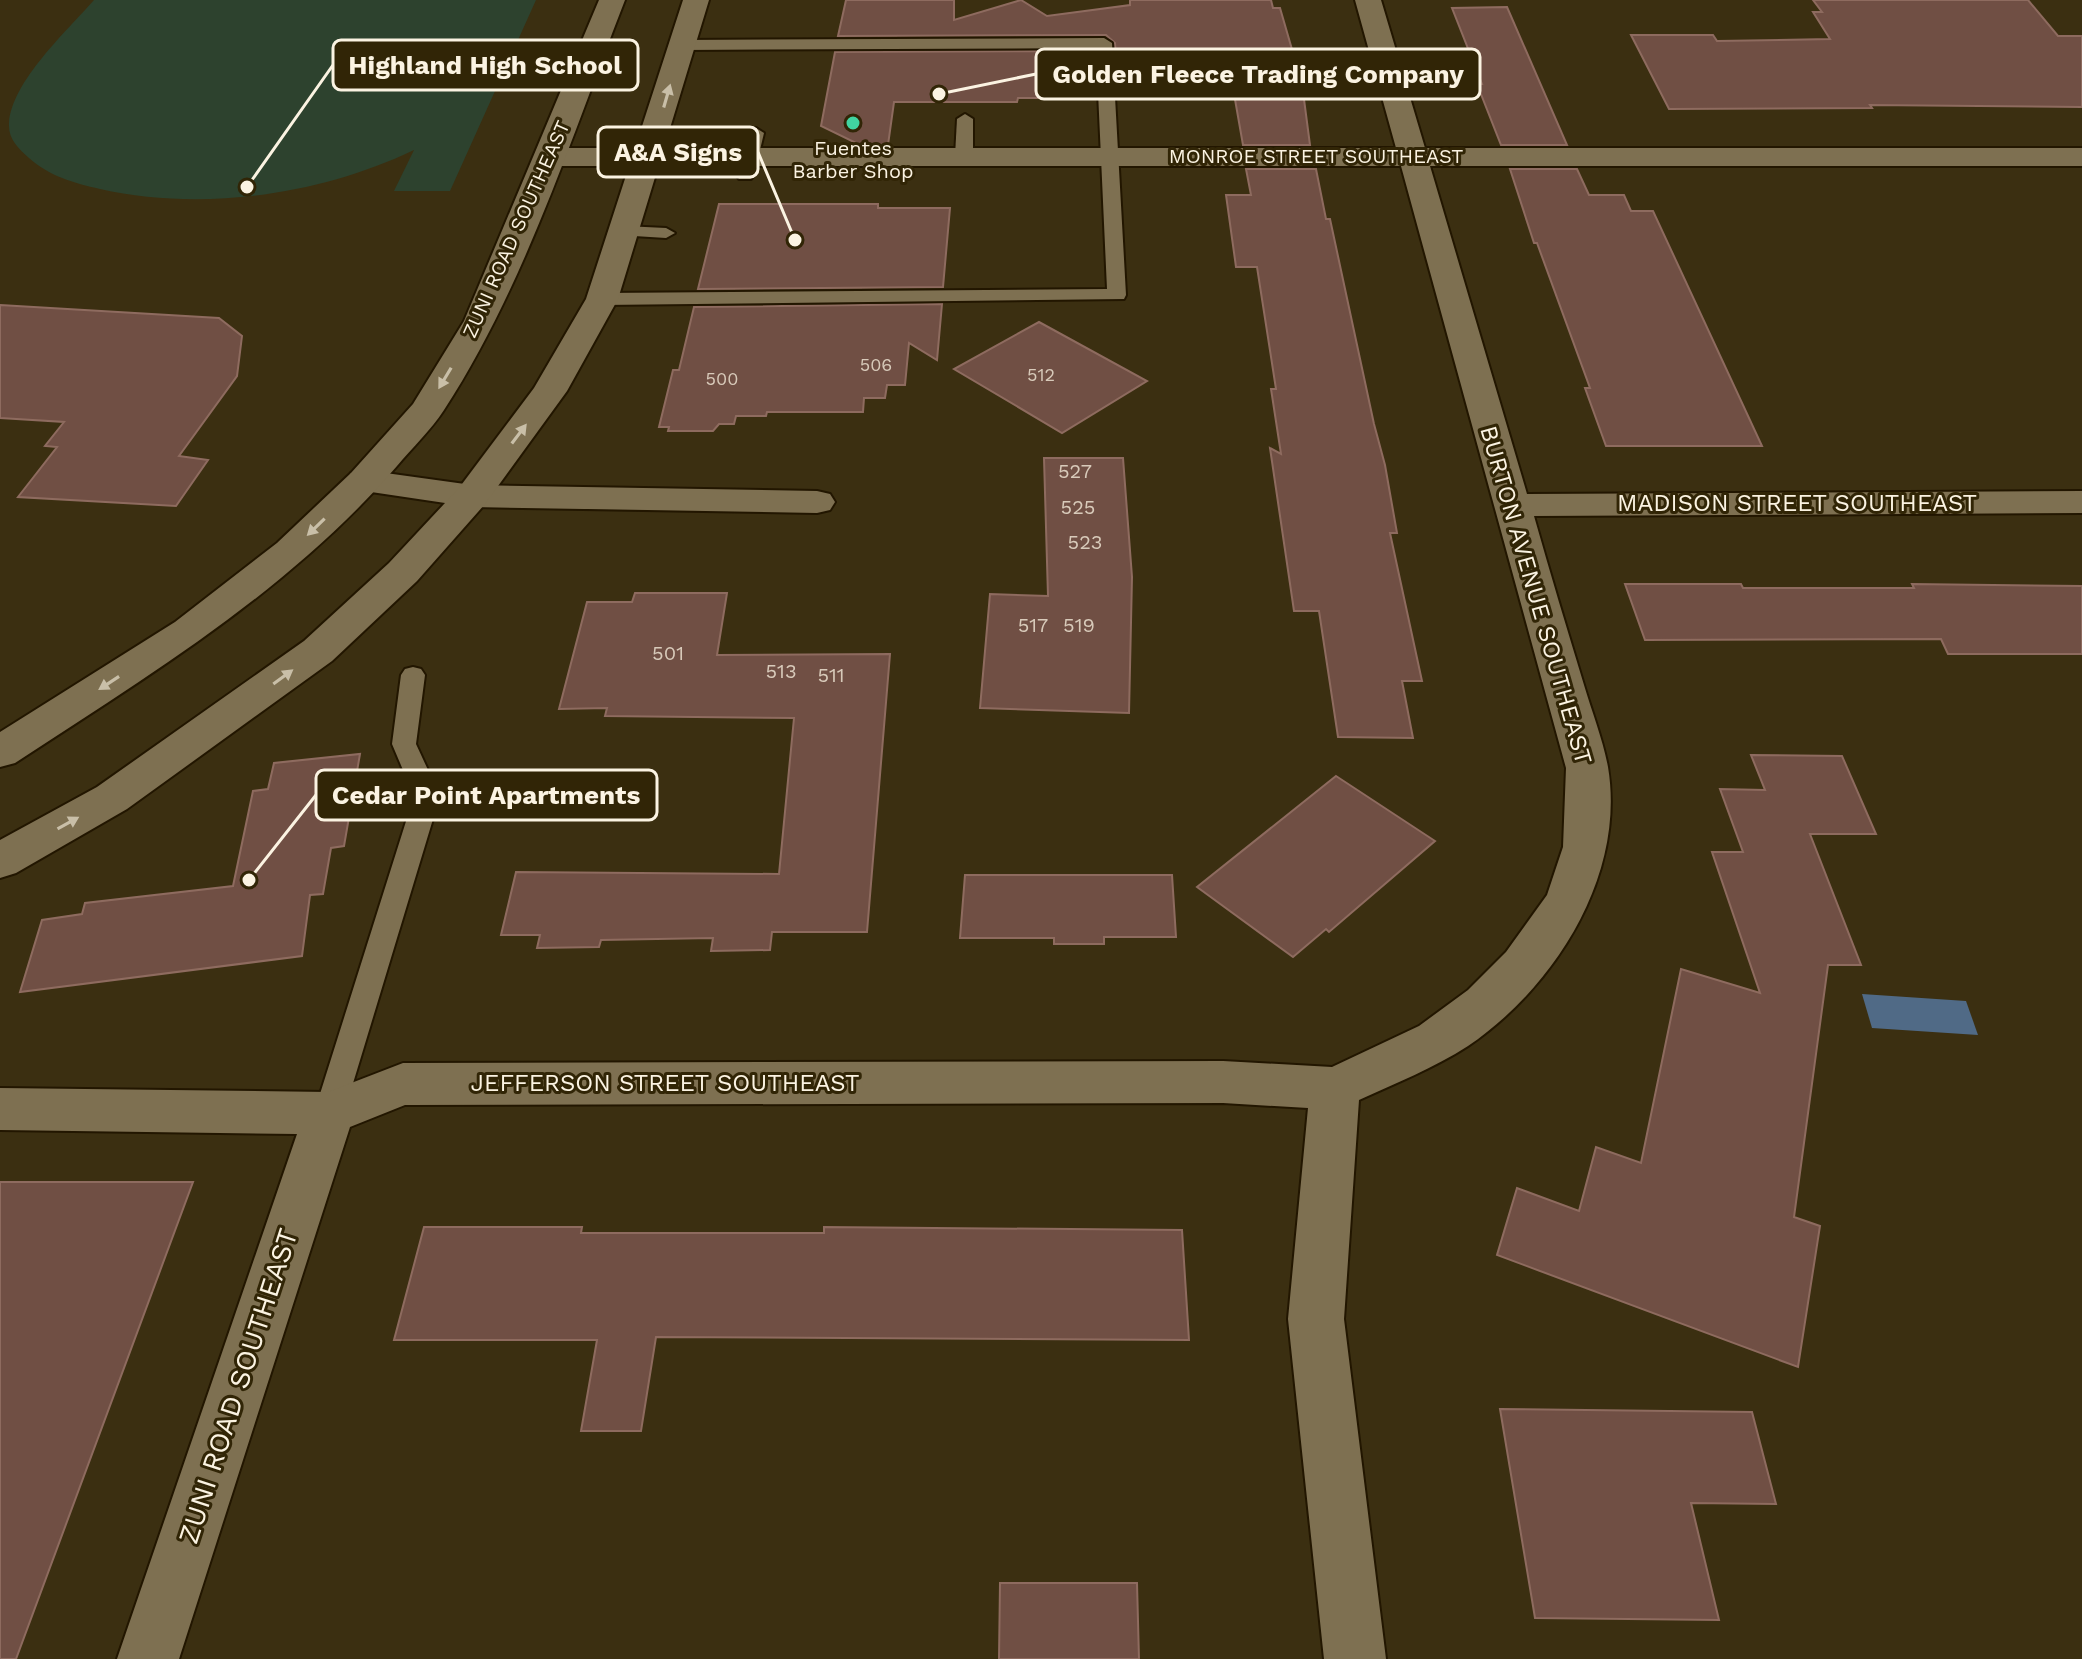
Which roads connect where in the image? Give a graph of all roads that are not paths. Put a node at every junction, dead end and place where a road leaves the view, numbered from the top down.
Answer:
1 (612, 0) edge
2 (696, 0) edge
3 (1368, 0) edge
4 (682, 45) junction
5 (965, 119) dead end
6 (649, 156) junction
7 (964, 156) junction
8 (1109, 156) junction
9 (1413, 156) junction
10 (550, 157) junction
11 (2082, 157) edge
12 (624, 231) junction
13 (666, 233) dead end
14 (602, 299) junction
15 (364, 481) junction
16 (472, 496) junction
17 (817, 502) dead end
18 (2082, 502) edge
19 (1511, 505) junction
20 (413, 675) dead end
21 (0, 752) edge
22 (0, 861) edge
23 (1335, 1088) junction
24 (0, 1109) edge
25 (329, 1113) junction
26 (148, 1659) edge
27 (1355, 1659) edge

1 - 10 street, ZUNI ROAD SOUTHEAST
2 - 4 street
3 - 9 street, BURTON AVENUE SOUTHEAST
6 -> 4 street
4 - 8 lane
5 - 7 lane
6 - 7 street, MONROE STREET SOUTHEAST
6 - 10 street, MONROE STREET SOUTHEAST
6 - 12 street
7 - 8 street, MONROE STREET SOUTHEAST
8 - 9 street, MONROE STREET SOUTHEAST
8 - 14 lane
9 - 11 street, MONROE STREET SOUTHEAST
9 - 19 street, BURTON AVENUE SOUTHEAST
10 -> 15 street, ZUNI ROAD SOUTHEAST
12 - 13 lane
12 - 14 street
16 -> 14 street
15 - 16 street
15 -> 21 street, ZUNI ROAD SOUTHEAST
16 - 17 street
22 -> 16 street
18 - 19 street, MADISON STREET SOUTHEAST
19 - 23 street, BURTON AVENUE SOUTHEAST
20 - 25 lane
23 - 25 street, JEFFERSON STREET SOUTHEAST
23 - 27 street
24 - 25 street, JEFFERSON STREET SOUTHEAST
25 - 26 street, ZUNI ROAD SOUTHEAST

